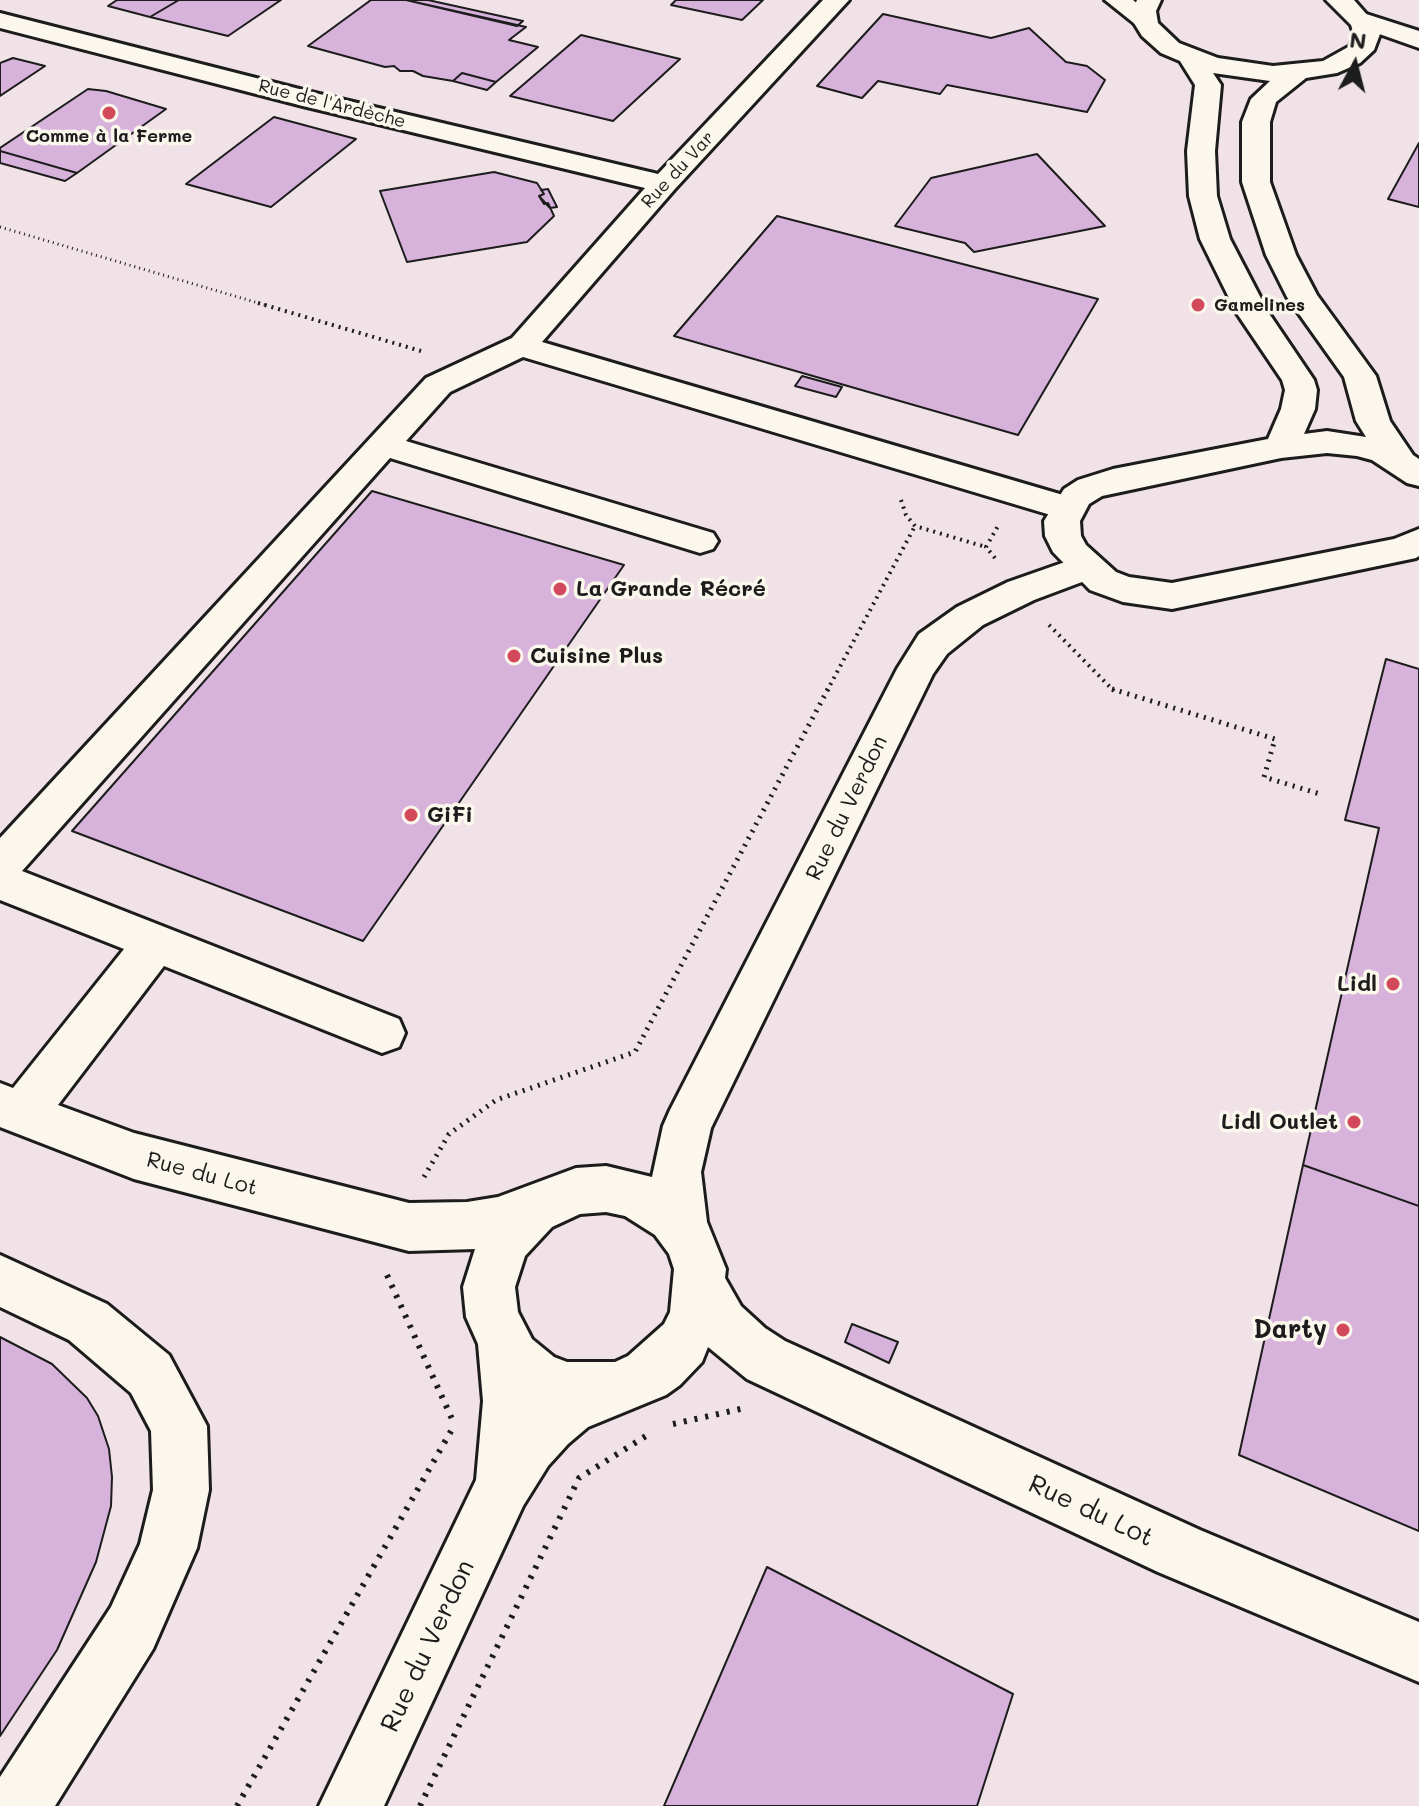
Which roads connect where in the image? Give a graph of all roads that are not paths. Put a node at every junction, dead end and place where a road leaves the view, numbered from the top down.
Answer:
1 (837, 0) edge
2 (1117, 0) edge
3 (1338, 0) edge
4 (1147, 10) edge
5 (1360, 19) junction
6 (0, 20) edge
7 (1419, 40) edge
8 (1357, 54) junction
9 (1419, 56) edge
10 (1192, 59) junction
11 (1296, 74) junction
12 (664, 184) junction
13 (523, 345) junction
14 (383, 445) junction
15 (1281, 447) junction
16 (1408, 467) edge
17 (1067, 508) junction
18 (700, 541) dead end
19 (1409, 550) edge
20 (1085, 567) junction
21 (0, 867) edge
22 (0, 881) edge
23 (155, 943) junction
24 (382, 1033) dead end
25 (11, 1110) edge
26 (687, 1126) junction
27 (590, 1189) junction
28 (534, 1210) junction
29 (409, 1227) junction
30 (682, 1229) junction
31 (0, 1280) edge
32 (700, 1284) junction
33 (496, 1324) junction
34 (774, 1363) junction
35 (638, 1378) junction
36 (503, 1486) junction
37 (1419, 1652) edge
38 (18, 1806) edge
39 (351, 1806) edge

1 - 12 street, Rue du Var
2 - 4 street
3 - 5 street
4 - 10 street
5 - 7 street
5 - 8 street
6 - 12 street, Rue de l'Ardèche
8 - 9 street
8 - 11 street
10 - 11 street
10 - 15 street
11 - 16 street
12 - 13 street, Rue du Var
13 - 14 street
13 - 17 street
14 - 18 street
14 - 21 street
15 - 16 street
15 - 17 street
17 - 20 street
19 - 20 street
20 - 26 street, Rue du Verdon
22 - 23 street
23 - 24 street
23 - 25 street
25 - 29 street, Rue du Lot
26 - 27 street
26 - 30 street
27 - 28 street
27 - 30 street
28 - 29 street
28 - 33 street
29 - 33 street
30 - 32 street
31 - 38 street
32 - 34 street
32 - 35 street
33 - 35 street
33 - 36 street
34 - 35 street
34 - 37 street, Rue du Lot
35 - 36 street
36 - 39 street, Rue du Verdon

